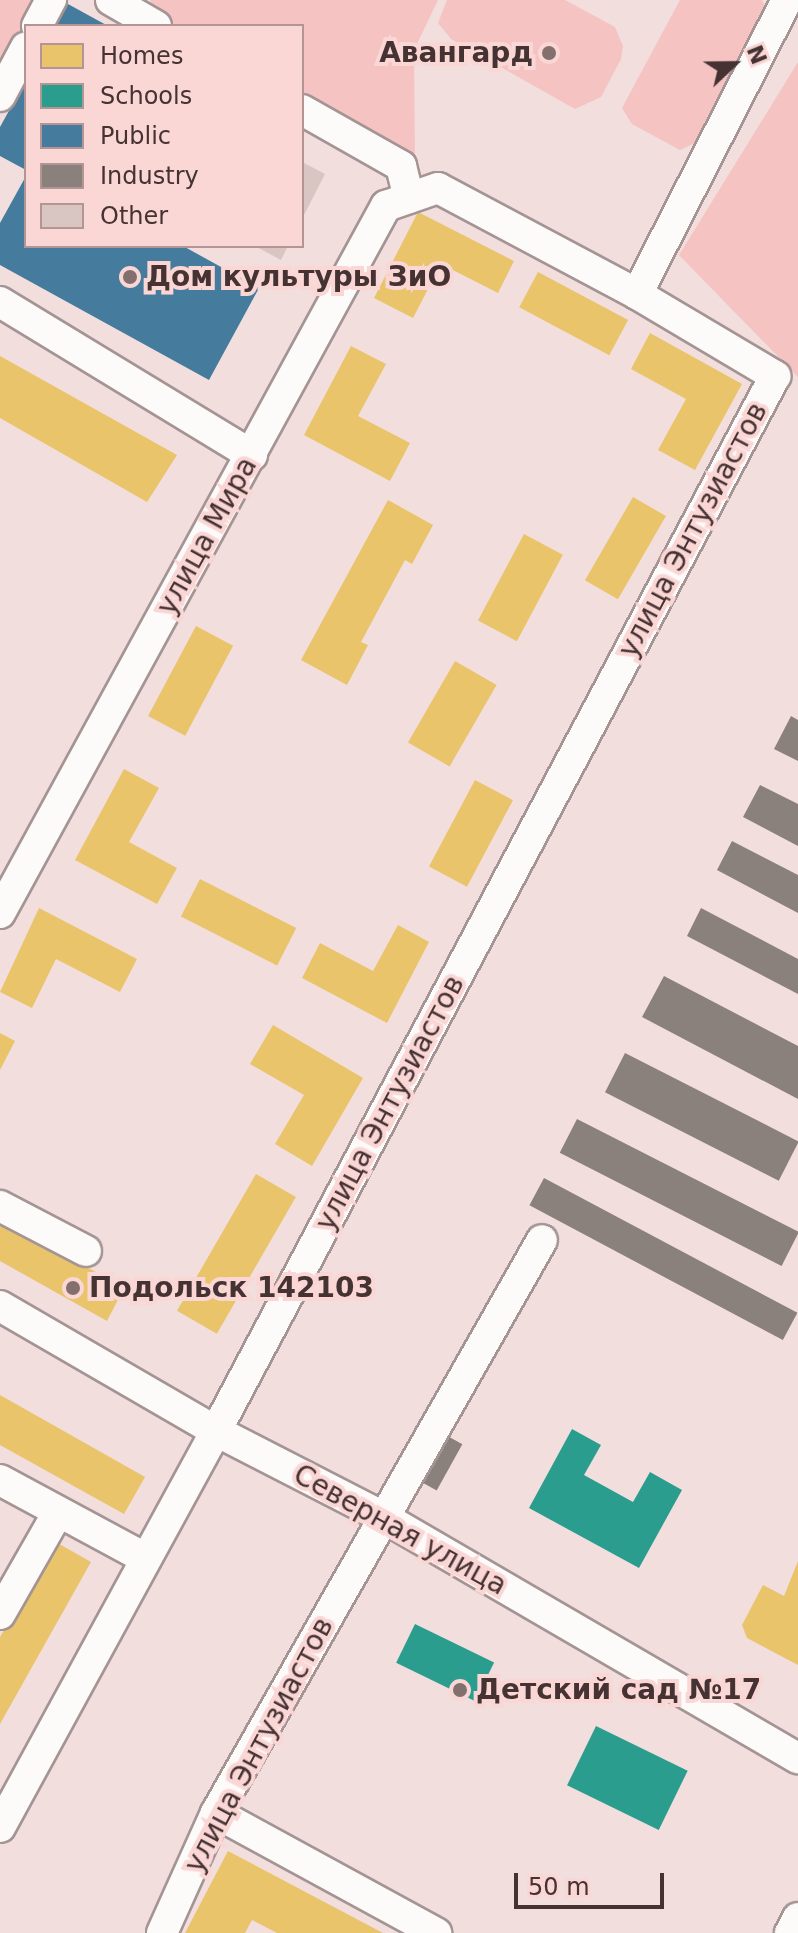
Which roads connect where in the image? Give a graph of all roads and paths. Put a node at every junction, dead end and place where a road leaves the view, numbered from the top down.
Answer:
1 (51, 0) edge
2 (111, 0) edge
3 (787, 0) edge
4 (38, 24) edge
5 (153, 24) edge
6 (24, 51) edge
7 (0, 96) edge
8 (304, 111) edge
9 (409, 198) junction
10 (637, 294) junction
11 (0, 302) edge
12 (252, 455) junction
13 (0, 913) edge
14 (0, 1206) edge
15 (542, 1240) dead end
16 (86, 1251) dead end
17 (0, 1306) edge
18 (216, 1431) junction
19 (0, 1480) edge
20 (57, 1514) junction
21 (385, 1518) junction
22 (145, 1558) junction
23 (4, 1598) edge
24 (798, 1758) edge
25 (10, 1791) edge
26 (216, 1813) junction
27 (0, 1827) edge
28 (798, 1918) edge
29 (162, 1933) edge
30 (436, 1933) edge
31 (790, 1933) edge

1 - 4 street
2 - 5 street
3 - 10 street
6 - 7 street
8 - 9 street
9 - 10 street, улица Мира
9 - 12 street, улица Мира
10 - 18 street, улица Энтузиастов
11 - 12 street
12 - 13 street, улица Мира
14 - 16 street
15 - 21 street, улица Энтузиастов
17 - 18 street, Северная улица
18 - 21 street, Северная улица
18 - 22 street, улица Энтузиастов
19 - 20 street
20 - 22 street
20 - 23 street
21 - 24 street, Северная улица
21 - 26 street, улица Энтузиастов
22 - 25 street, улица Энтузиастов
25 - 27 street, улица Энтузиастов
26 - 29 street, улица Энтузиастов
26 - 30 street
28 - 31 street

